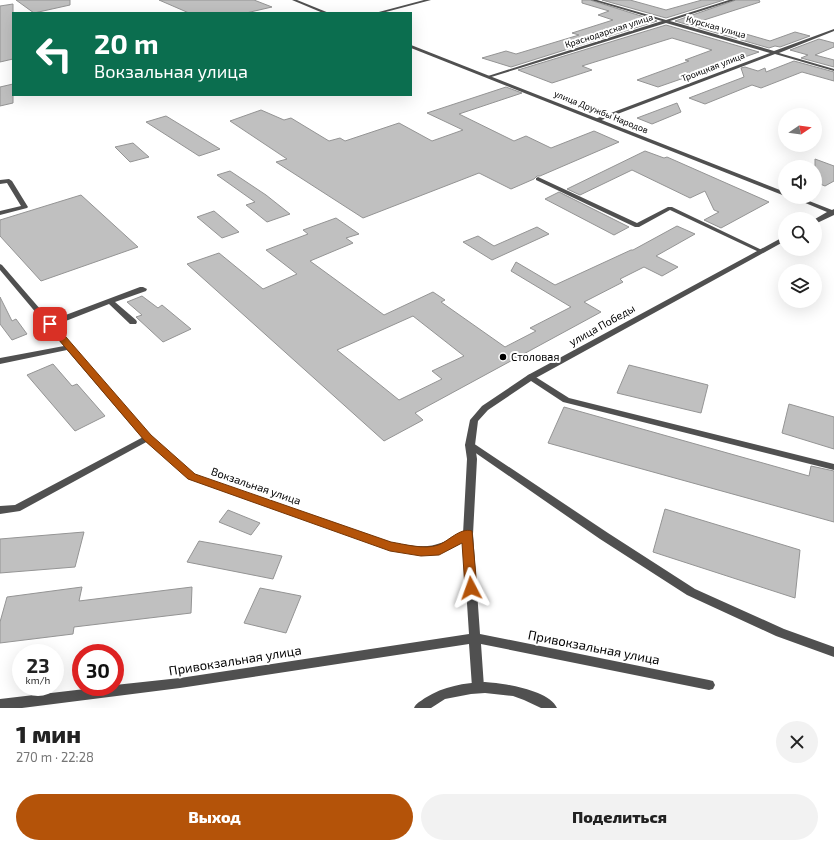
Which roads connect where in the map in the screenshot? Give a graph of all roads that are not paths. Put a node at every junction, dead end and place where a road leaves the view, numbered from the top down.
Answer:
1 (294, 0) edge
2 (429, 0) edge
3 (593, 0) edge
4 (733, 0) edge
5 (324, 12) edge
6 (381, 12) edge
7 (665, 21) junction
8 (834, 30) edge
9 (412, 46) edge
10 (774, 53) junction
11 (834, 70) edge
12 (490, 77) junction
13 (597, 120) junction
14 (538, 179) dead end
15 (0, 182) edge
16 (778, 191) edge
17 (812, 204) edge
18 (833, 212) edge
19 (0, 214) edge
20 (822, 218) edge
21 (778, 242) edge
22 (761, 251) junction
23 (0, 266) edge
24 (143, 289) dead end
25 (110, 301) junction
26 (133, 322) dead end
27 (50, 324) junction
28 (69, 347) junction
29 (0, 361) edge
30 (531, 377) junction
31 (147, 438) junction
32 (470, 445) junction
33 (834, 468) edge
34 (0, 510) edge
35 (468, 534) junction
36 (474, 638) junction
37 (834, 652) edge
38 (709, 685) dead end
39 (478, 687) junction
40 (0, 705) edge
41 (420, 708) edge
42 (551, 708) edge

1 - 5 street
2 - 6 street
3 - 7 street, Курская улица
4 - 7 street, Краснодарская улица
7 - 10 street, Курская улица
7 - 12 street, Краснодарская улица
8 - 10 street, Троицкая улица
9 - 12 street, улица Дружбы Народов
10 - 11 street, Курская улица
10 - 13 street, Троицкая улица
12 - 13 street, улица Дружбы Народов
13 - 16 street, улица Дружбы Народов
14 - 22 street
15 - 19 street
17 - 18 street
18 - 20 street
21 - 22 street, улица Победы
22 - 30 street, улица Победы
23 - 27 street, Вокзальная улица
24 - 25 street
25 - 26 street
25 - 27 street
27 - 28 street, Вокзальная улица
28 - 29 street
28 - 31 street, Вокзальная улица
30 - 32 street, улица Победы
30 - 33 street
31 - 34 street
31 - 35 street, Вокзальная улица
32 - 35 street, улица Победы
32 - 37 street
35 - 36 street
36 - 38 street, Привокзальная улица
36 - 39 street
36 - 40 street, Привокзальная улица
39 - 41 street
39 - 42 street

